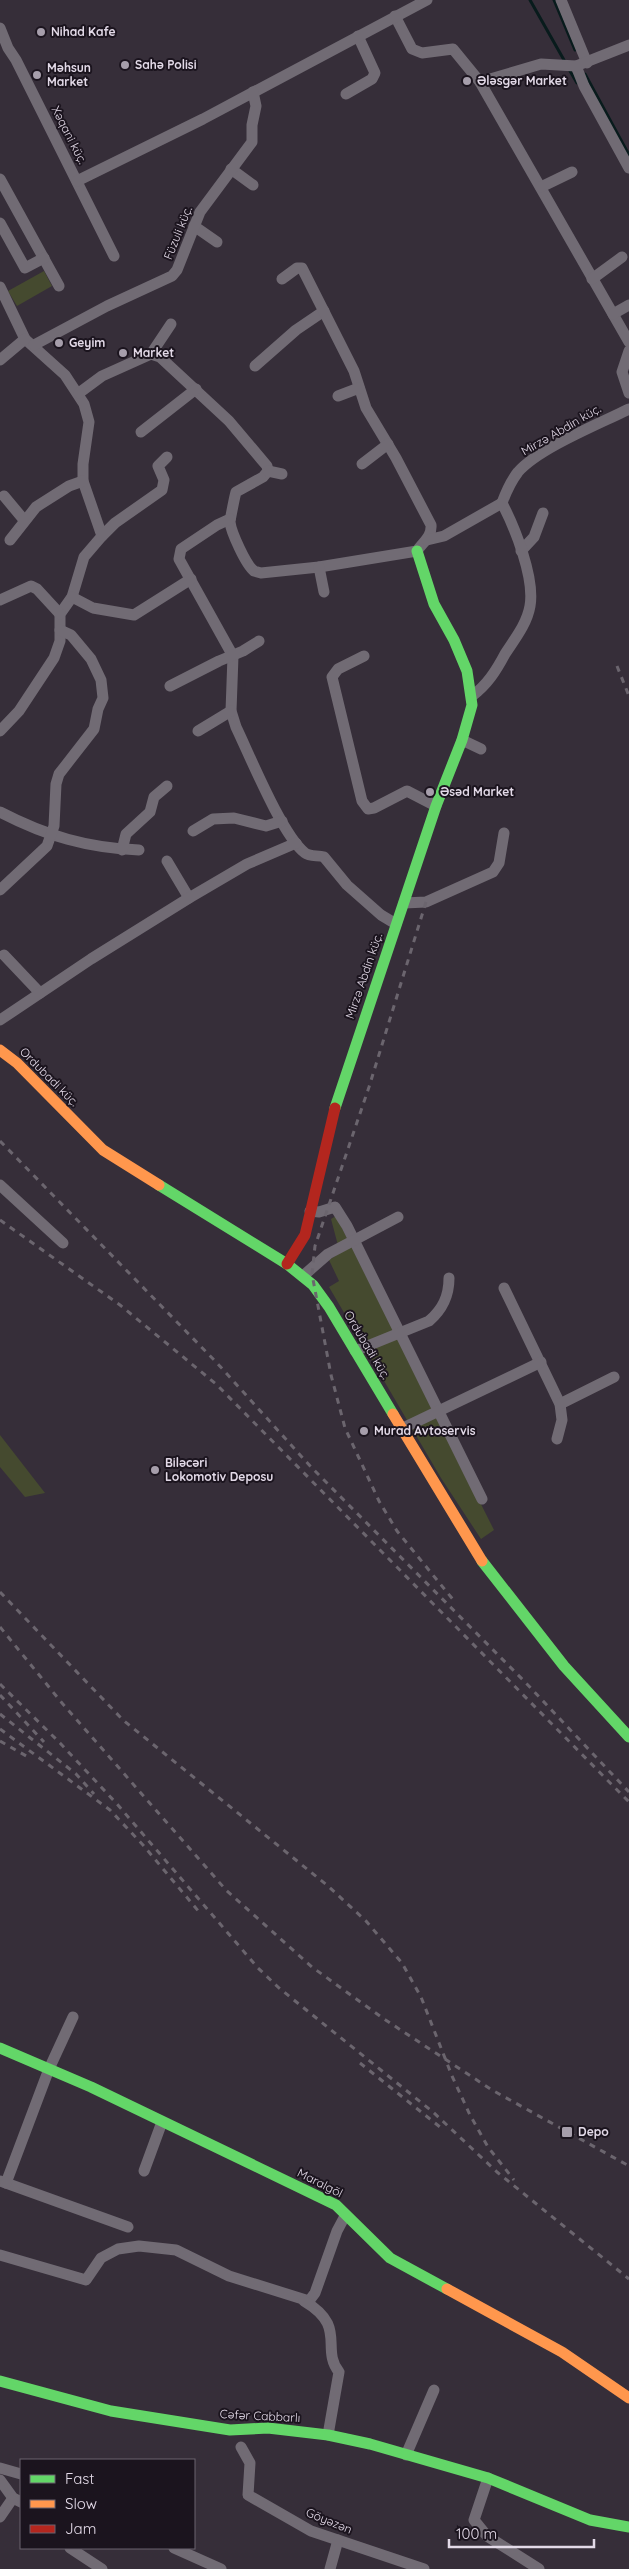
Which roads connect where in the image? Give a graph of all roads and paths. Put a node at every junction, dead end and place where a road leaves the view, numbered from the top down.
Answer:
1 (427, 0) edge
2 (561, 0) edge
3 (395, 16) junction
4 (0, 28) edge
5 (358, 36) junction
6 (629, 45) edge
7 (4, 52) edge
8 (581, 65) junction
9 (480, 82) junction
10 (253, 92) junction
11 (346, 94) dead end
12 (629, 168) edge
13 (231, 169) junction
14 (572, 172) dead end
15 (0, 179) edge
16 (78, 181) junction
17 (253, 185) dead end
18 (541, 187) junction
19 (0, 223) edge
20 (194, 226) junction
21 (217, 242) dead end
22 (114, 256) dead end
23 (622, 256) dead end
24 (44, 258) junction
25 (282, 279) dead end
26 (592, 279) junction
27 (60, 286) dead end
28 (0, 287) edge
29 (629, 305) edge
30 (324, 311) junction
31 (613, 314) junction
32 (171, 324) dead end
33 (30, 342) junction
34 (629, 342) edge
35 (629, 352) edge
36 (151, 354) junction
37 (0, 360) edge
38 (255, 366) dead end
39 (359, 388) junction
40 (196, 389) junction
41 (79, 393) junction
42 (629, 393) edge
43 (338, 396) dead end
44 (629, 409) edge
45 (141, 432) dead end
46 (388, 444) junction
47 (167, 457) dead end
48 (362, 464) dead end
49 (268, 471) junction
50 (282, 474) dead end
51 (83, 481) junction
52 (4, 496) dead end
53 (502, 503) junction
54 (543, 513) dead end
55 (230, 519) junction
56 (24, 520) junction
57 (102, 536) junction
58 (10, 540) dead end
59 (427, 540) junction
60 (417, 550) junction
61 (521, 551) junction
62 (319, 567) junction
63 (191, 579) junction
64 (324, 592) dead end
65 (72, 598) junction
66 (0, 600) edge
67 (60, 614) junction
68 (60, 630) junction
69 (259, 641) dead end
70 (233, 656) junction
71 (364, 656) dead end
72 (170, 686) dead end
73 (472, 696) junction
74 (232, 712) junction
75 (198, 730) dead end
76 (0, 731) edge
77 (462, 740) junction
78 (482, 749) dead end
79 (167, 786) dead end
80 (436, 806) junction
81 (0, 812) edge
82 (282, 821) junction
83 (193, 831) dead end
84 (504, 833) dead end
85 (52, 834) junction
86 (296, 843) junction
87 (122, 850) junction
88 (139, 850) dead end
89 (167, 861) dead end
90 (0, 890) edge
91 (189, 898) junction
92 (404, 903) junction
93 (396, 924) junction
94 (4, 955) dead end
95 (40, 993) junction
96 (0, 1020) edge
97 (0, 1050) edge
98 (0, 1185) edge
99 (310, 1211) junction
100 (398, 1217) dead end
101 (354, 1240) junction
102 (63, 1243) dead end
103 (287, 1264) junction
104 (303, 1276) junction
105 (449, 1278) dead end
106 (504, 1288) dead end
107 (400, 1335) junction
108 (355, 1351) junction
109 (541, 1362) junction
110 (614, 1377) dead end
111 (560, 1404) junction
112 (437, 1413) junction
113 (401, 1429) junction
114 (556, 1439) dead end
115 (482, 1499) dead end
116 (629, 1737) edge
117 (73, 2017) dead end
118 (0, 2048) edge
119 (49, 2069) junction
120 (162, 2122) junction
121 (144, 2171) dead end
122 (3, 2182) edge
123 (345, 2216) junction
124 (128, 2227) dead end
125 (0, 2255) edge
126 (304, 2301) junction
127 (0, 2381) edge
128 (434, 2390) dead end
129 (629, 2398) edge
130 (328, 2435) junction
131 (241, 2447) dead end
132 (406, 2455) junction
133 (0, 2468) edge
134 (20, 2474) edge
135 (488, 2478) junction
136 (0, 2480) edge
137 (17, 2500) edge
138 (0, 2516) edge
139 (629, 2528) edge
140 (338, 2540) junction
141 (72, 2549) edge
142 (176, 2549) edge
143 (102, 2569) edge
144 (221, 2569) edge
145 (330, 2569) edge
146 (424, 2569) edge
147 (539, 2569) edge

1 - 3 street
2 - 8 street
3 - 5 street
3 - 9 street
4 - 7 street, Xəqani küç.
5 - 10 street
5 - 11 street
6 - 8 street
7 - 16 street, Xəqani küç.
8 - 9 street
8 - 12 street
9 - 18 street
10 - 13 street, Füzuli küç.
10 - 16 street
13 - 17 street
13 - 20 street, Füzuli küç.
14 - 18 street
15 - 24 street
16 - 22 street, Xəqani küç.
18 - 26 street
19 - 24 street
20 - 21 street
20 - 33 street, Füzuli küç.
23 - 26 street
24 - 27 street
25 - 30 street
26 - 31 street
28 - 33 street
29 - 31 street
30 - 38 street
30 - 39 street
31 - 34 street
32 - 36 street
33 - 37 street, Füzuli küç.
33 - 41 street
35 - 42 street
36 - 40 street
36 - 41 street
39 - 43 street
39 - 46 street
40 - 45 street
40 - 49 street
41 - 51 street
44 - 53 street, Mirzə Abdin küç.
46 - 48 street
46 - 59 street
47 - 57 street
49 - 50 street
49 - 55 street
51 - 56 street
51 - 57 street
52 - 56 street
53 - 59 street
53 - 61 street
54 - 61 street
55 - 62 street
55 - 63 street
56 - 58 street
57 - 65 street
59 - 60 street
60 - 62 street
60 - 73 street, Mirzə Abdin küç.
61 - 73 street
62 - 64 street
63 - 65 street
63 - 70 street
65 - 67 street
66 - 67 street
67 - 68 street
68 - 76 street
68 - 85 street
69 - 70 street
70 - 72 street
70 - 74 street
71 - 80 street
73 - 77 street, Mirzə Abdin küç.
74 - 75 street
74 - 82 street
77 - 78 street
77 - 80 street, Mirzə Abdin küç.
79 - 87 street
80 - 92 street, Mirzə Abdin küç.
81 - 85 street
82 - 83 street
82 - 86 street
84 - 92 street
85 - 87 street
85 - 90 street
86 - 91 street
86 - 93 street
87 - 88 street
89 - 91 street
91 - 95 street
92 - 93 street, Mirzə Abdin küç.
93 - 99 street, Mirzə Abdin küç.
94 - 95 street
95 - 96 street
97 - 103 street, Ordubadi küç.
98 - 102 street
99 - 101 street
99 - 103 street, Mirzə Abdin küç.
100 - 101 street
101 - 104 street
101 - 107 street
103 - 104 street, Ordubadi küç.
104 - 108 street, Ordubadi küç.
105 - 107 street
106 - 109 street
107 - 108 street
107 - 112 street
108 - 113 street, Ordubadi küç.
109 - 111 street
109 - 112 street
110 - 111 street
111 - 114 street
112 - 113 street
112 - 115 street
113 - 116 street, Ordubadi küç.
117 - 119 street
118 - 119 street, Maralgöl
119 - 120 street, Maralgöl
119 - 122 street
120 - 121 street
120 - 123 street, Maralgöl
122 - 124 street
123 - 126 street
123 - 129 street, Maralgöl
125 - 126 street
126 - 130 street
127 - 130 street, Cəfər Cabbarlı
128 - 132 street
130 - 132 street, Cəfər Cabbarlı
131 - 140 street, Göyəzən
132 - 135 street, Cəfər Cabbarlı
133 - 134 street
135 - 139 street, Cəfər Cabbarlı
135 - 147 street
136 - 137 street
137 - 138 street
140 - 145 street
140 - 146 street, Göyəzən
141 - 143 street
142 - 144 street

